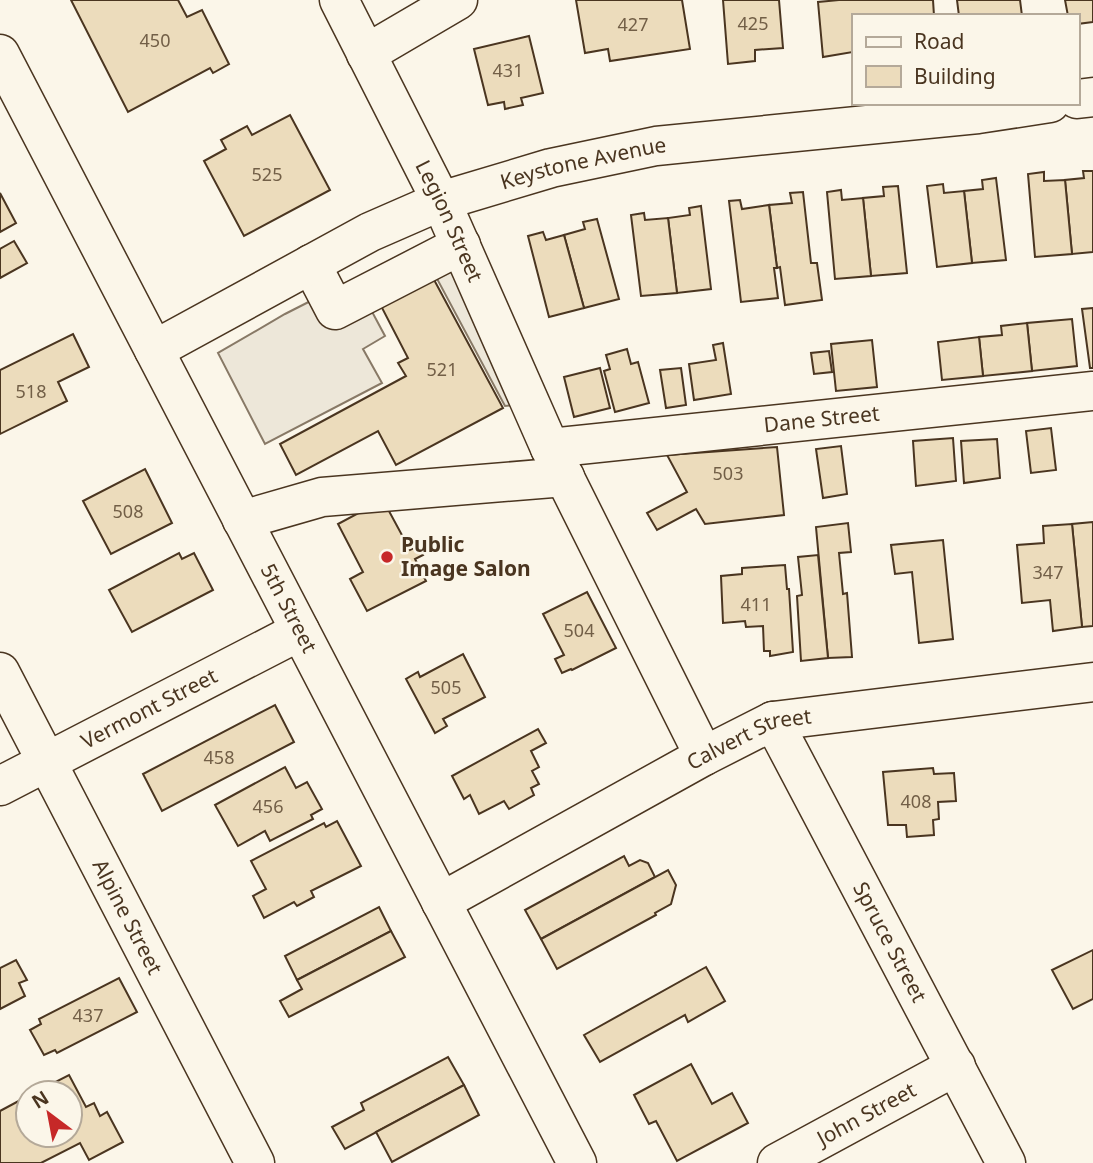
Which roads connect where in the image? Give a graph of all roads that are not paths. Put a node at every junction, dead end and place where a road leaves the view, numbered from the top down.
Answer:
1 (339, 0) edge
2 (458, 0) edge
3 (0, 54) edge
4 (366, 54) junction
5 (1037, 105) edge
6 (441, 201) junction
7 (461, 245) junction
8 (311, 264) junction
9 (154, 350) junction
10 (1093, 391) edge
11 (558, 463) junction
12 (242, 520) junction
13 (300, 631) junction
14 (0, 672) edge
15 (1092, 684) edge
16 (773, 721) junction
17 (704, 756) junction
18 (47, 762) junction
19 (0, 786) edge
20 (441, 902) junction
21 (956, 1066) junction
22 (255, 1163) edge
23 (576, 1163) edge
24 (777, 1163) edge
25 (1006, 1163) edge

1 - 4 street, Legion Street
2 - 4 street
3 - 9 street, 5th Street
4 - 6 street, Legion Street
5 - 6 street, Keystone Avenue
6 - 7 street, Legion Street
6 - 8 street, Keystone Avenue
7 - 8 street
7 - 11 street, Legion Street
8 - 9 street, Keystone Avenue
9 - 12 street, 5th Street
10 - 11 street, Dane Street
11 - 12 street, Dane Street
11 - 17 street
12 - 13 street, 5th Street
13 - 18 street, Vermont Street
13 - 20 street, 5th Street
14 - 18 street, Alpine Street
15 - 16 street, Calvert Street
16 - 17 street, Calvert Street
16 - 21 street, Spruce Street
17 - 20 street, Calvert Street
18 - 19 street, Vermont Street
18 - 22 street, Alpine Street
20 - 23 street, 5th Street
21 - 24 street, John Street
21 - 25 street, Spruce Street

